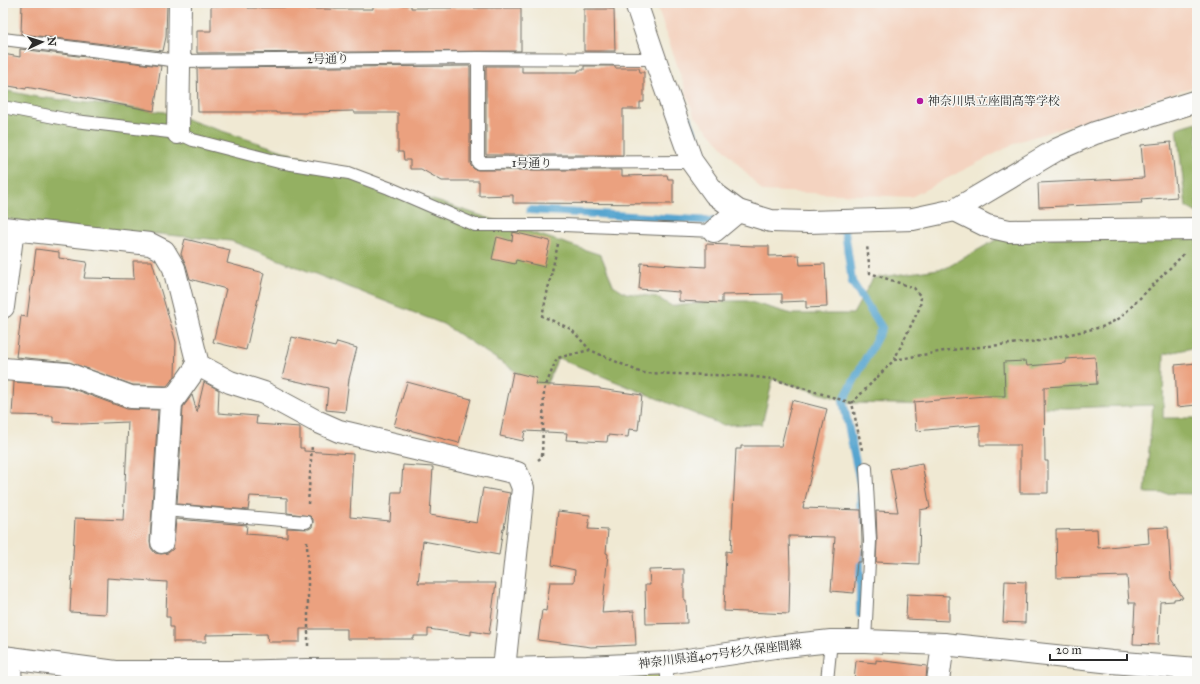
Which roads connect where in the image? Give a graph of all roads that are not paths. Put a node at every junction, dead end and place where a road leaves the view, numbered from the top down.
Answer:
1 (180, 3) edge
2 (636, 3) edge
3 (3, 39) edge
4 (478, 58) junction
5 (655, 59) junction
6 (179, 61) junction
7 (1197, 101) edge
8 (3, 107) edge
9 (178, 133) junction
10 (692, 162) junction
11 (955, 210) junction
12 (738, 211) junction
13 (8, 229) edge
14 (1194, 229) edge
15 (714, 231) joint
16 (3, 307) edge
17 (198, 365) junction
18 (3, 369) edge
19 (171, 403) junction
20 (866, 468) road end
21 (164, 510) junction
22 (306, 522) road end
23 (162, 542) dead end
24 (831, 641) junction
25 (866, 641) junction
26 (943, 644) junction
27 (6, 657) edge
28 (504, 669) junction
29 (1197, 669) edge
30 (667, 672) edge
31 (294, 674) edge
32 (401, 675) edge
33 (11, 681) edge
34 (827, 681) edge
35 (938, 681) edge

1 - 6 street
2 - 5 street
3 - 6 lane, 2号通り
4 - 5 lane, 2号通り
4 - 6 lane, 2号通り
4 - 10 lane, 1号通り
5 - 10 street
6 - 9 street
7 - 11 street
8 - 9 lane
9 - 15 lane
10 - 12 street
11 - 12 street
11 - 14 street
12 - 15 street
13 - 16 street
13 - 17 street
17 - 19 street
17 - 28 street
18 - 19 street
19 - 21 street
20 - 25 lane
21 - 22 lane
21 - 23 street
24 - 25 street, 神奈川県道407号杉久保座間線
24 - 30 street, 神奈川県道407号杉久保座間線
24 - 34 lane
25 - 26 street, 神奈川県道407号杉久保座間線
26 - 29 street, 神奈川県道407号杉久保座間線
26 - 35 street
27 - 31 street, 神奈川県道407号杉久保座間線
27 - 33 street
28 - 30 street, 神奈川県道407号杉久保座間線
28 - 32 street, 神奈川県道407号杉久保座間線
31 - 32 street, 神奈川県道407号杉久保座間線

